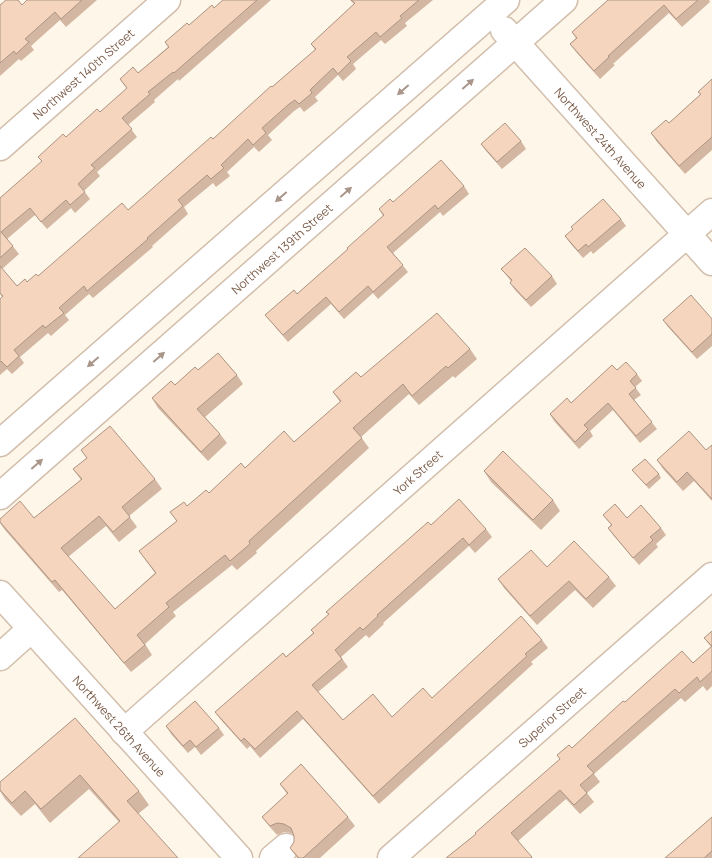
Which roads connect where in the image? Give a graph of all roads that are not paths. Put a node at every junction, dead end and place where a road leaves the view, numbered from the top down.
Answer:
1 (167, 0) edge
2 (564, 0) edge
3 (498, 7) edge
4 (516, 42) junction
5 (0, 147) edge
6 (712, 212) edge
7 (686, 234) junction
8 (225, 246) junction
9 (712, 262) edge
10 (250, 276) junction
11 (0, 443) edge
12 (0, 496) edge
13 (712, 576) edge
14 (0, 594) edge
15 (32, 629) junction
16 (0, 657) edge
17 (124, 732) junction
18 (239, 858) edge
19 (391, 858) edge

1 - 5 street, Northwest 140th Street
2 - 4 street, Northwest 139th Street
3 - 4 street, Northwest 24th Avenue
3 -> 8 street
4 - 7 street, Northwest 24th Avenue
10 -> 4 street, Northwest 139th Street
6 - 7 street, York Street
7 - 9 street, Northwest 24th Avenue
7 - 17 street, York Street
8 - 10 street
8 -> 11 street
12 -> 10 street, Northwest 139th Street
13 - 19 street, Superior Street
14 - 15 street, Northwest 26th Avenue
15 - 16 street
15 - 17 street, Northwest 26th Avenue
17 - 18 street, Northwest 26th Avenue

